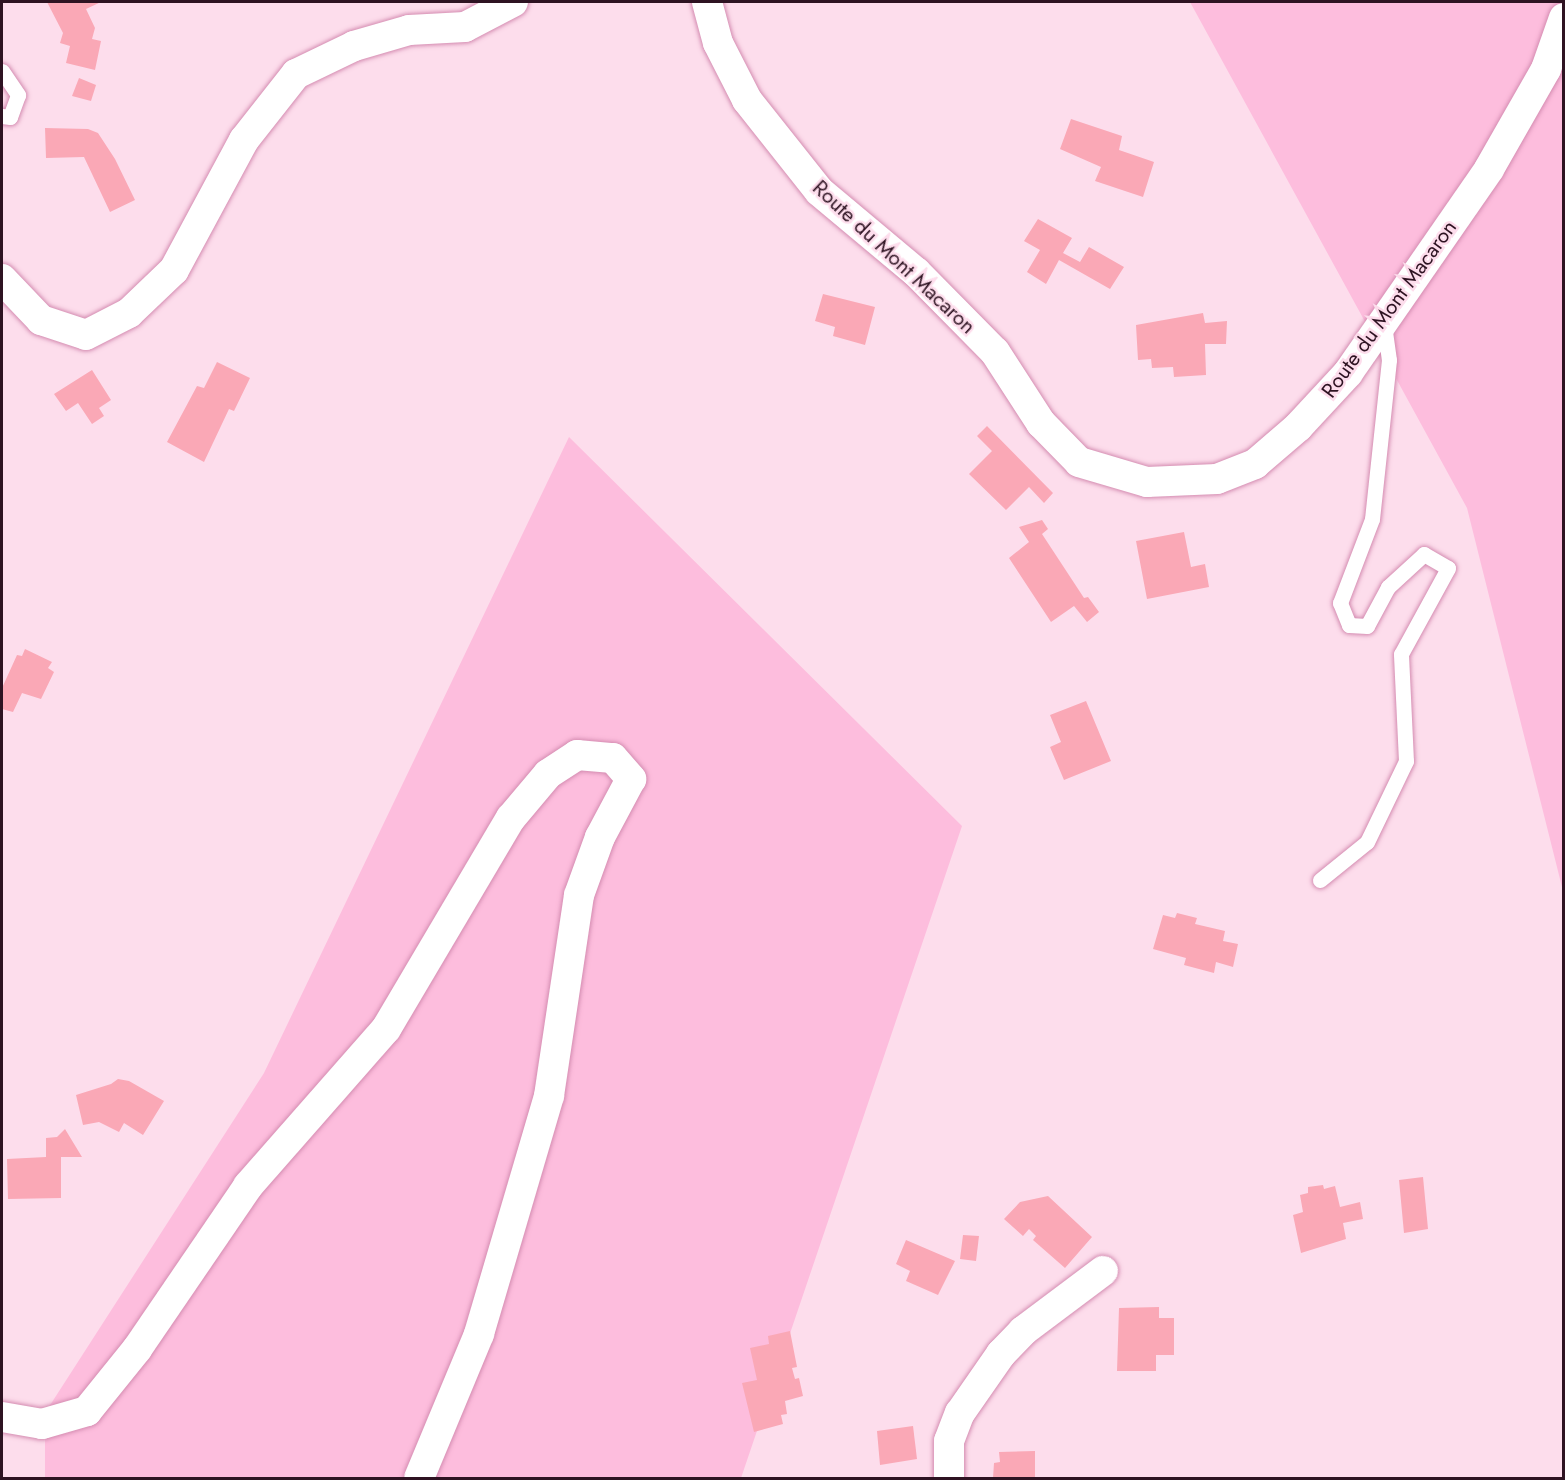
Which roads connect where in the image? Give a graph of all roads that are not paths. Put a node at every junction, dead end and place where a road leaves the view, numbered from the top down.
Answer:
1 (513, 2) edge
2 (707, 2) edge
3 (1563, 18) edge
4 (2, 71) edge
5 (2, 116) edge
6 (2, 279) edge
7 (1383, 323) junction
8 (1320, 880) dead end
9 (1104, 1271) dead end
10 (2, 1417) edge
11 (419, 1479) edge
12 (950, 1479) edge

1 - 6 street
2 - 7 street, Route du Mont Macaron
3 - 7 street, Route du Mont Macaron
4 - 5 lane
7 - 8 lane
9 - 12 street
10 - 11 street

